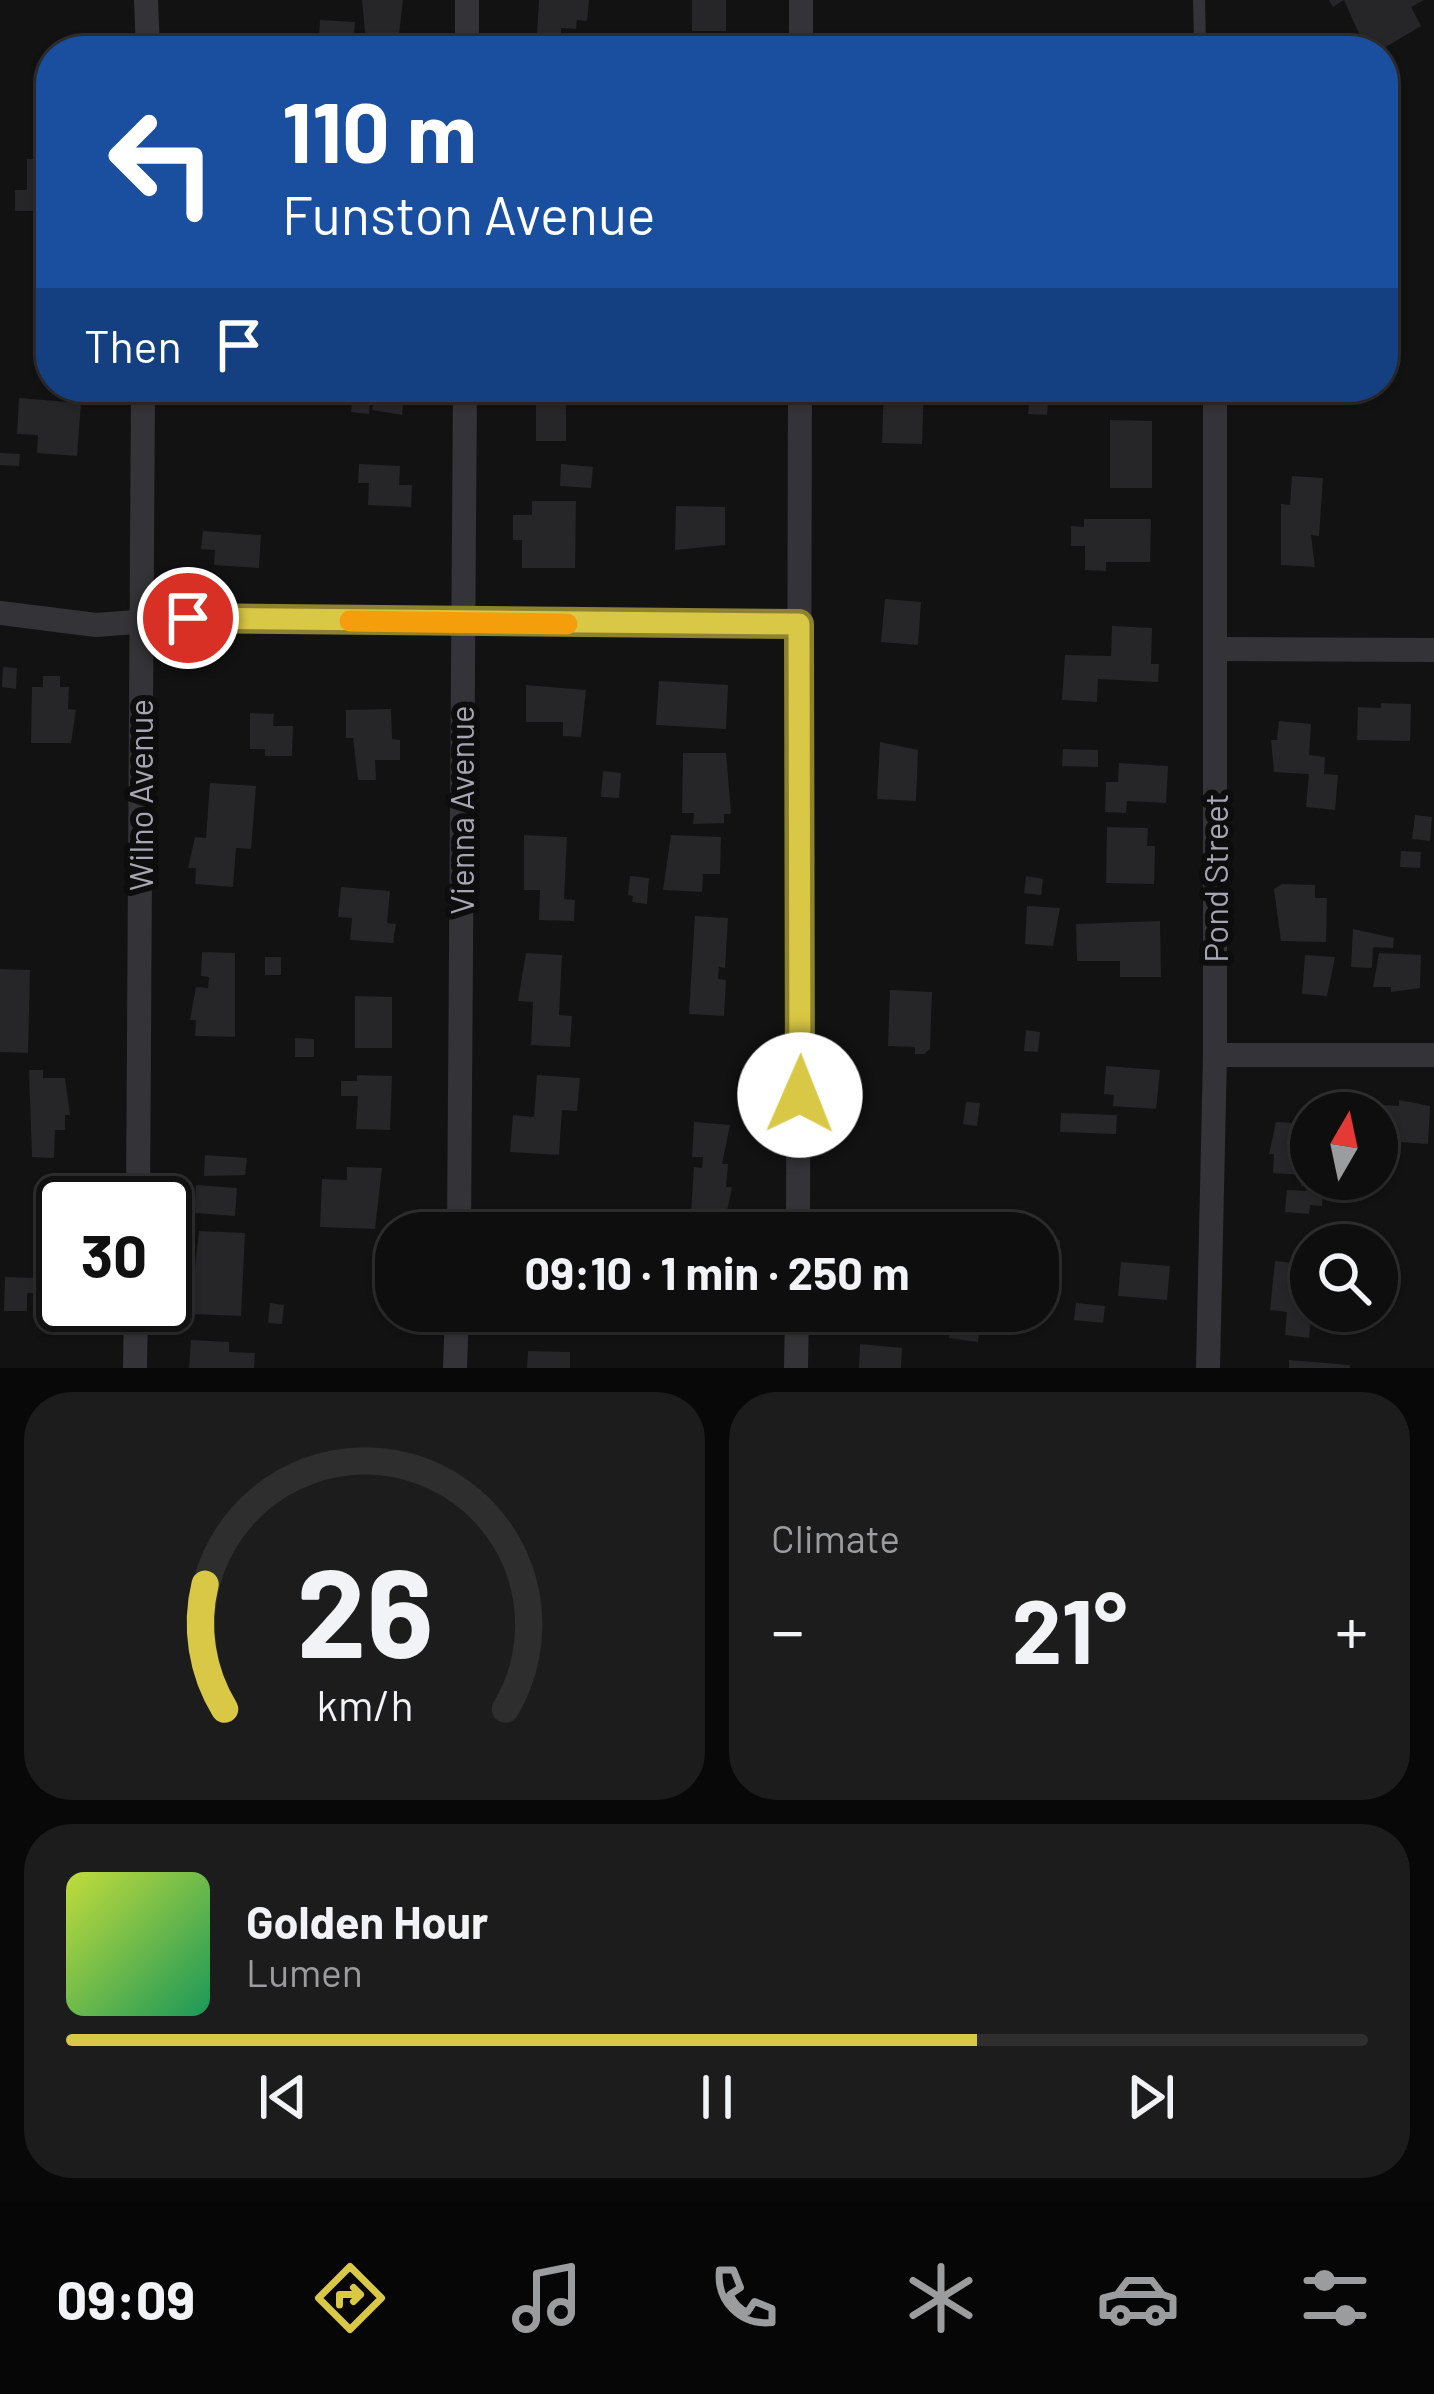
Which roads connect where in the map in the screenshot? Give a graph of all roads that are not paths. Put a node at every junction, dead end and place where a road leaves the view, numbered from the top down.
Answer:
1 (146, 0) edge
2 (467, 0) edge
3 (801, 0) edge
4 (1199, 0) edge
5 (147, 36) edge
6 (467, 36) edge
7 (801, 36) edge
8 (1200, 36) edge
9 (143, 402) edge
10 (465, 402) edge
11 (800, 402) edge
12 (1215, 402) edge
13 (0, 614) edge
14 (464, 624) junction
15 (799, 624) junction
16 (141, 625) junction
17 (1217, 650) junction
18 (1434, 650) edge
19 (1216, 1054) junction
20 (1434, 1054) edge
21 (138, 1176) edge
22 (459, 1212) edge
23 (798, 1212) edge
24 (136, 1332) edge
25 (456, 1332) edge
26 (796, 1332) edge
27 (135, 1368) edge
28 (455, 1368) edge
29 (796, 1368) edge
30 (1208, 1368) edge

1 - 5 street
2 - 6 street
3 - 7 street
4 - 8 lane
9 - 16 street, Wilno Avenue
10 - 14 street, Vienna Avenue
11 - 15 street
12 - 17 street, Pond Street
13 - 16 street
14 - 15 street
14 - 16 street
14 - 22 street, Vienna Avenue
15 - 23 street
16 - 21 street, Wilno Avenue
17 - 18 street
17 - 19 street, Pond Street
19 - 20 street
19 - 30 street, Pond Street
24 - 27 street
25 - 28 street
26 - 29 street

